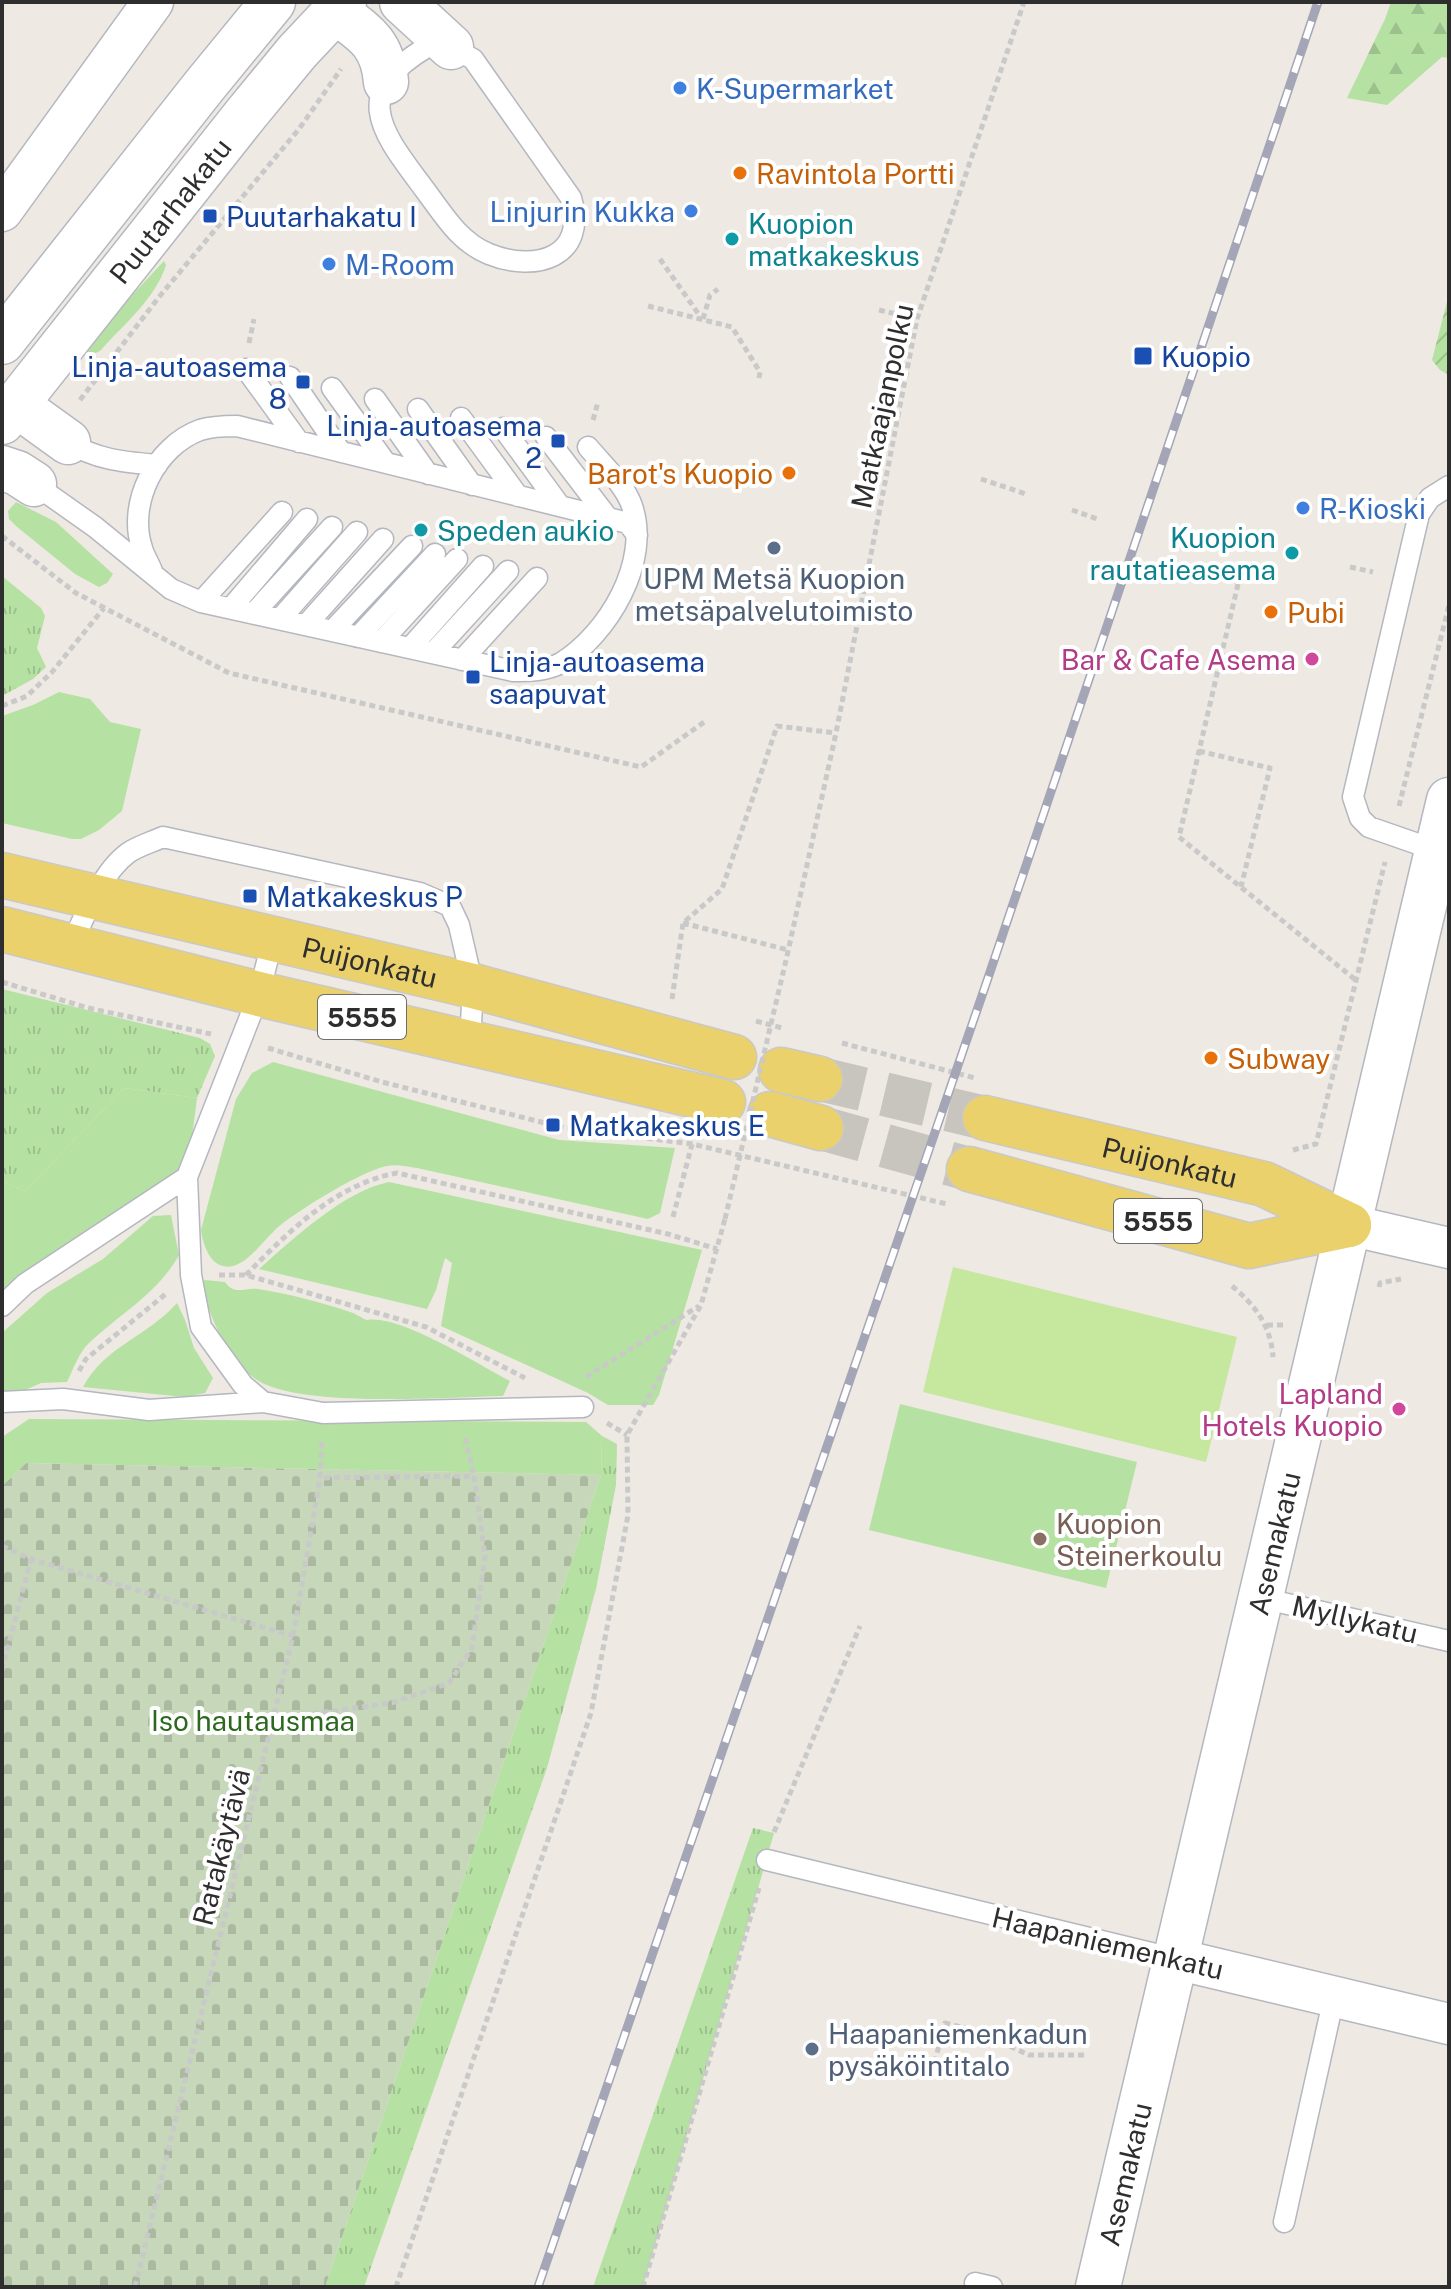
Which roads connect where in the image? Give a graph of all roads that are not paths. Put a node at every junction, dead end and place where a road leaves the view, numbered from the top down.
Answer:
1 (153, 2) edge
2 (273, 2) edge
3 (402, 2) edge
4 (345, 12) edge
5 (239, 43) junction
6 (451, 47) junction
7 (386, 82) junction
8 (2, 211) edge
9 (2, 342) edge
10 (246, 369) dead end
11 (290, 377) dead end
12 (332, 388) dead end
13 (375, 399) dead end
14 (28, 409) edge
15 (418, 409) dead end
16 (461, 418) dead end
17 (503, 428) dead end
18 (546, 437) dead end
19 (299, 442) junction
20 (588, 447) dead end
21 (341, 452) junction
22 (386, 463) junction
23 (157, 465) junction
24 (14, 469) edge
25 (428, 474) junction
26 (472, 485) junction
27 (1449, 486) edge
28 (518, 496) junction
29 (560, 506) junction
30 (282, 512) dead end
31 (608, 518) junction
32 (307, 519) dead end
33 (332, 527) dead end
34 (357, 532) dead end
35 (637, 535) junction
36 (383, 539) dead end
37 (412, 546) dead end
38 (435, 554) dead end
39 (457, 559) dead end
40 (483, 566) dead end
41 (508, 571) dead end
42 (154, 574) junction
43 (537, 578) dead end
44 (201, 602) junction
45 (231, 608) junction
46 (254, 613) junction
47 (280, 619) junction
48 (306, 625) junction
49 (332, 631) junction
50 (358, 637) junction
51 (381, 642) junction
52 (410, 648) junction
53 (433, 653) junction
54 (462, 660) junction
55 (1449, 800) edge
56 (1443, 853) edge
57 (2, 875) edge
58 (95, 895) junction
59 (2, 929) edge
60 (273, 938) junction
61 (71, 946) junction
62 (473, 986) junction
63 (259, 994) junction
64 (744, 1039) road end
65 (470, 1042) junction
66 (985, 1100) tunnel mouth
67 (723, 1102) dead end
68 (770, 1114) dead end
69 (821, 1128) tunnel mouth
70 (187, 1177) junction
71 (962, 1187) tunnel mouth
72 (1349, 1225) junction
73 (1449, 1248) edge
74 (2, 1306) edge
75 (2, 1402) edge
76 (263, 1402) junction
77 (583, 1407) road end
78 (1261, 1598) junction
79 (1449, 1641) edge
80 (767, 1860) road end
81 (1176, 1959) junction
82 (1334, 1997) junction
83 (1449, 2024) edge
84 (1284, 2222) dead end
85 (1098, 2287) edge

1 - 8 street
2 - 5 main road, Puutarhakatu
3 - 6 main road
4 - 7 main road
4 - 14 main road, Puutarhakatu
5 - 9 main road, Puutarhakatu
5 - 14 main road
6 - 7 lane
6 - 7 lane
10 - 19 lane
11 - 21 lane
12 - 22 lane
13 - 25 lane
14 - 23 lane
15 - 26 lane
16 - 28 lane
17 - 29 lane
18 - 31 lane
19 - 21 lane
19 - 23 lane
20 - 35 lane
21 - 22 lane
22 - 25 lane
23 - 42 lane
24 - 42 lane
25 - 26 lane
26 - 28 lane
27 - 56 lane
28 - 29 lane
29 - 31 lane
30 - 44 lane
31 - 35 lane
32 - 45 lane
33 - 46 lane
34 - 47 lane
35 - 54 lane
36 - 48 lane
37 - 49 lane
38 - 50 lane
39 - 51 lane
40 - 52 lane
41 - 53 lane
42 - 44 lane
43 - 54 lane
44 - 45 lane
45 - 46 lane
46 - 47 lane
47 - 48 lane
48 - 49 lane
49 - 50 lane
50 - 51 lane
51 - 52 lane
52 - 53 lane
53 - 54 lane
55 - 56 main road, Asemakatu
56 - 72 main road, Asemakatu
57 - 58 main road, Puijonkatu / 5555
58 - 60 main road, Puijonkatu / 5555
58 - 61 lane
58 - 62 lane
59 - 61 main road, Puijonkatu / 5555
60 - 62 main road, Puijonkatu / 5555
60 - 63 lane
61 - 63 main road, Puijonkatu / 5555
62 - 64 main road, Puijonkatu / 5555
62 - 65 lane
63 - 65 main road, Puijonkatu / 5555
63 - 70 lane
65 - 67 main road, Puijonkatu / 5555
66 - 72 main road, Puijonkatu / 5555
68 - 69 main road
70 - 74 lane
70 - 76 lane
71 - 72 main road, Puijonkatu / 5555
72 - 73 street, Puijonkatu / 5555
72 - 78 main road, Asemakatu
75 - 76 lane
76 - 77 lane
78 - 79 lane, Myllykatu
78 - 81 main road, Asemakatu
80 - 81 lane, Haapaniemenkatu
81 - 82 street, Haapaniemenkatu
81 - 85 main road, Asemakatu
82 - 83 street, Haapaniemenkatu
82 - 84 lane

